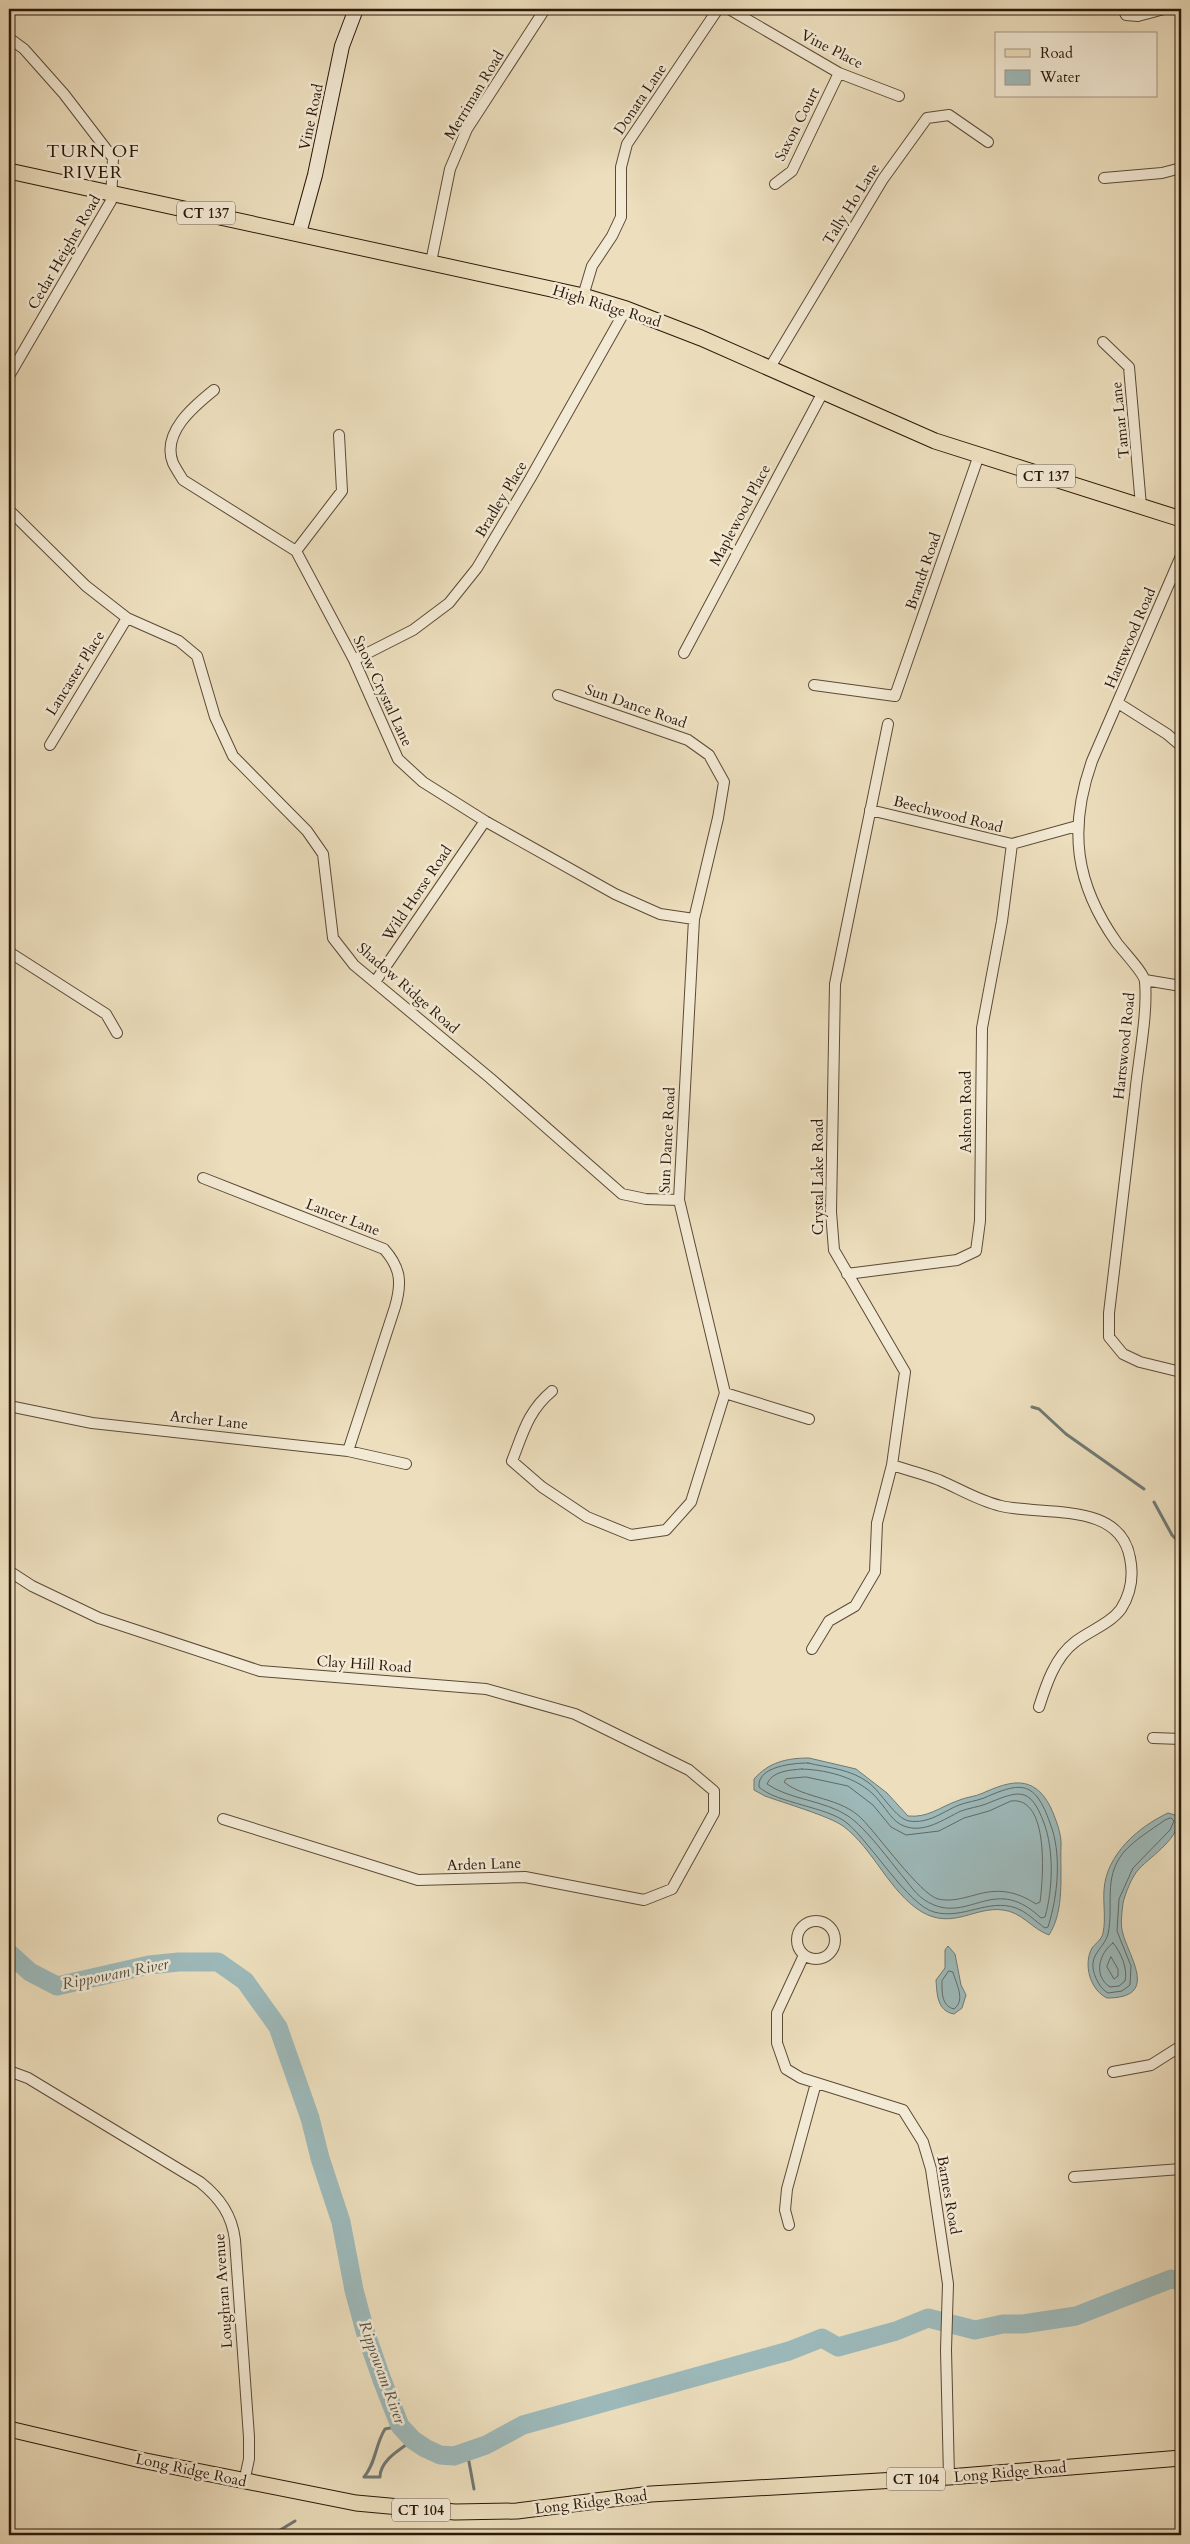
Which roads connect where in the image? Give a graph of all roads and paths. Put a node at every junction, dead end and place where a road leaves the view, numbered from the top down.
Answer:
1 (356, 9) edge
2 (545, 9) edge
3 (718, 9) edge
4 (729, 9) edge
5 (1123, 9) edge
6 (1164, 9) edge
7 (9, 38) edge
8 (839, 73) junction
9 (899, 96) dead end
10 (988, 142) dead end
11 (1181, 168) edge
12 (9, 171) edge
13 (1104, 178) dead end
14 (775, 184) dead end
15 (113, 194) junction
16 (299, 233) junction
17 (431, 262) junction
18 (583, 296) junction
19 (626, 309) junction
20 (1103, 342) dead end
21 (769, 369) junction
22 (9, 376) edge
23 (214, 390) dead end
24 (823, 392) junction
25 (339, 435) dead end
26 (979, 455) junction
27 (1141, 506) junction
28 (9, 510) edge
29 (1181, 519) edge
30 (296, 551) junction
31 (1181, 556) edge
32 (127, 618) junction
33 (684, 653) dead end
34 (354, 660) junction
35 (814, 685) dead end
36 (558, 696) dead end
37 (1118, 703) junction
38 (888, 724) dead end
39 (50, 745) dead end
40 (1181, 746) edge
41 (870, 810) junction
42 (485, 821) junction
43 (1077, 826) junction
44 (1012, 844) junction
45 (694, 919) junction
46 (9, 952) edge
47 (1145, 980) junction
48 (375, 982) junction
49 (1181, 986) edge
50 (117, 1033) dead end
51 (203, 1178) dead end
52 (679, 1200) junction
53 (847, 1274) junction
54 (1181, 1372) edge
55 (552, 1391) dead end
56 (725, 1393) junction
57 (9, 1406) edge
58 (809, 1419) dead end
59 (348, 1451) junction
60 (406, 1464) dead end
61 (892, 1465) junction
62 (9, 1570) edge
63 (812, 1649) dead end
64 (1039, 1707) dead end
65 (1153, 1738) dead end
66 (1181, 1740) edge
67 (714, 1791) joint
68 (223, 1819) dead end
69 (804, 1955) dead end
70 (1181, 2046) edge
71 (9, 2071) edge
72 (1113, 2072) dead end
73 (816, 2082) junction
74 (1181, 2169) edge
75 (1074, 2177) dead end
76 (789, 2225) dead end
77 (9, 2429) edge
78 (1181, 2458) edge
79 (949, 2477) junction
80 (244, 2482) junction

1 - 16 street, Vine Road
2 - 17 street, Merriman Road
3 - 18 street, Donata Lane
4 - 8 street, Vine Place
5 - 6 street
7 - 15 street
8 - 9 street, Vine Place
8 - 14 street, Saxon Court
10 - 21 street, Tally Ho Lane
11 - 13 street
12 - 15 main road, High Ridge Road / CT 137
15 - 16 main road, High Ridge Road / CT 137
15 - 22 street, Cedar Heights Road
16 - 17 main road, High Ridge Road / CT 137
17 - 18 main road, High Ridge Road / CT 137
18 - 19 main road, High Ridge Road / CT 137
19 - 21 main road, High Ridge Road / CT 137
19 - 34 street, Bradley Place
20 - 27 street, Tamar Lane
21 - 24 main road, High Ridge Road / CT 137
23 - 30 street, Snow Crystal Lane
24 - 26 main road, High Ridge Road / CT 137
24 - 33 street, Maplewood Place
25 - 30 street
26 - 27 main road, High Ridge Road / CT 137
26 - 35 street, Brandt Road
27 - 29 main road, High Ridge Road / CT 137
28 - 32 street, Shadow Ridge Road
30 - 34 street, Snow Crystal Lane
31 - 37 street, Hartswood Road
32 - 39 street, Lancaster Place
32 - 48 street, Shadow Ridge Road
34 - 42 street, Snow Crystal Lane
36 - 45 street, Sun Dance Road
37 - 40 street
37 - 43 street, Hartswood Road
38 - 41 street, Crystal Lake Road
41 - 44 street, Beechwood Road
41 - 53 street, Crystal Lake Road
42 - 45 street, Snow Crystal Lane
42 - 48 street, Wild Horse Road
43 - 44 street, Beechwood Road
43 - 47 street, Hartswood Road
44 - 53 street, Ashton Road
45 - 52 street, Sun Dance Road
46 - 50 street
47 - 49 street
47 - 54 street, Hartswood Road
48 - 52 street, Shadow Ridge Road
51 - 59 street, Lancer Lane
52 - 56 street, Sun Dance Road
53 - 61 street, Crystal Lake Road
55 - 56 street
56 - 58 street
57 - 59 street, Archer Lane
59 - 60 street, Archer Lane
61 - 63 street, Crystal Lake Road
61 - 64 street
62 - 67 street, Clay Hill Road
65 - 66 street
67 - 68 street, Arden Lane
69 - 73 street, Barnes Road
70 - 72 street
71 - 80 street, Loughran Avenue
73 - 76 street
73 - 79 street, Barnes Road
74 - 75 street
77 - 80 main road, Long Ridge Road / CT 104
78 - 79 main road, Long Ridge Road / CT 104
79 - 80 main road, Long Ridge Road / CT 104

